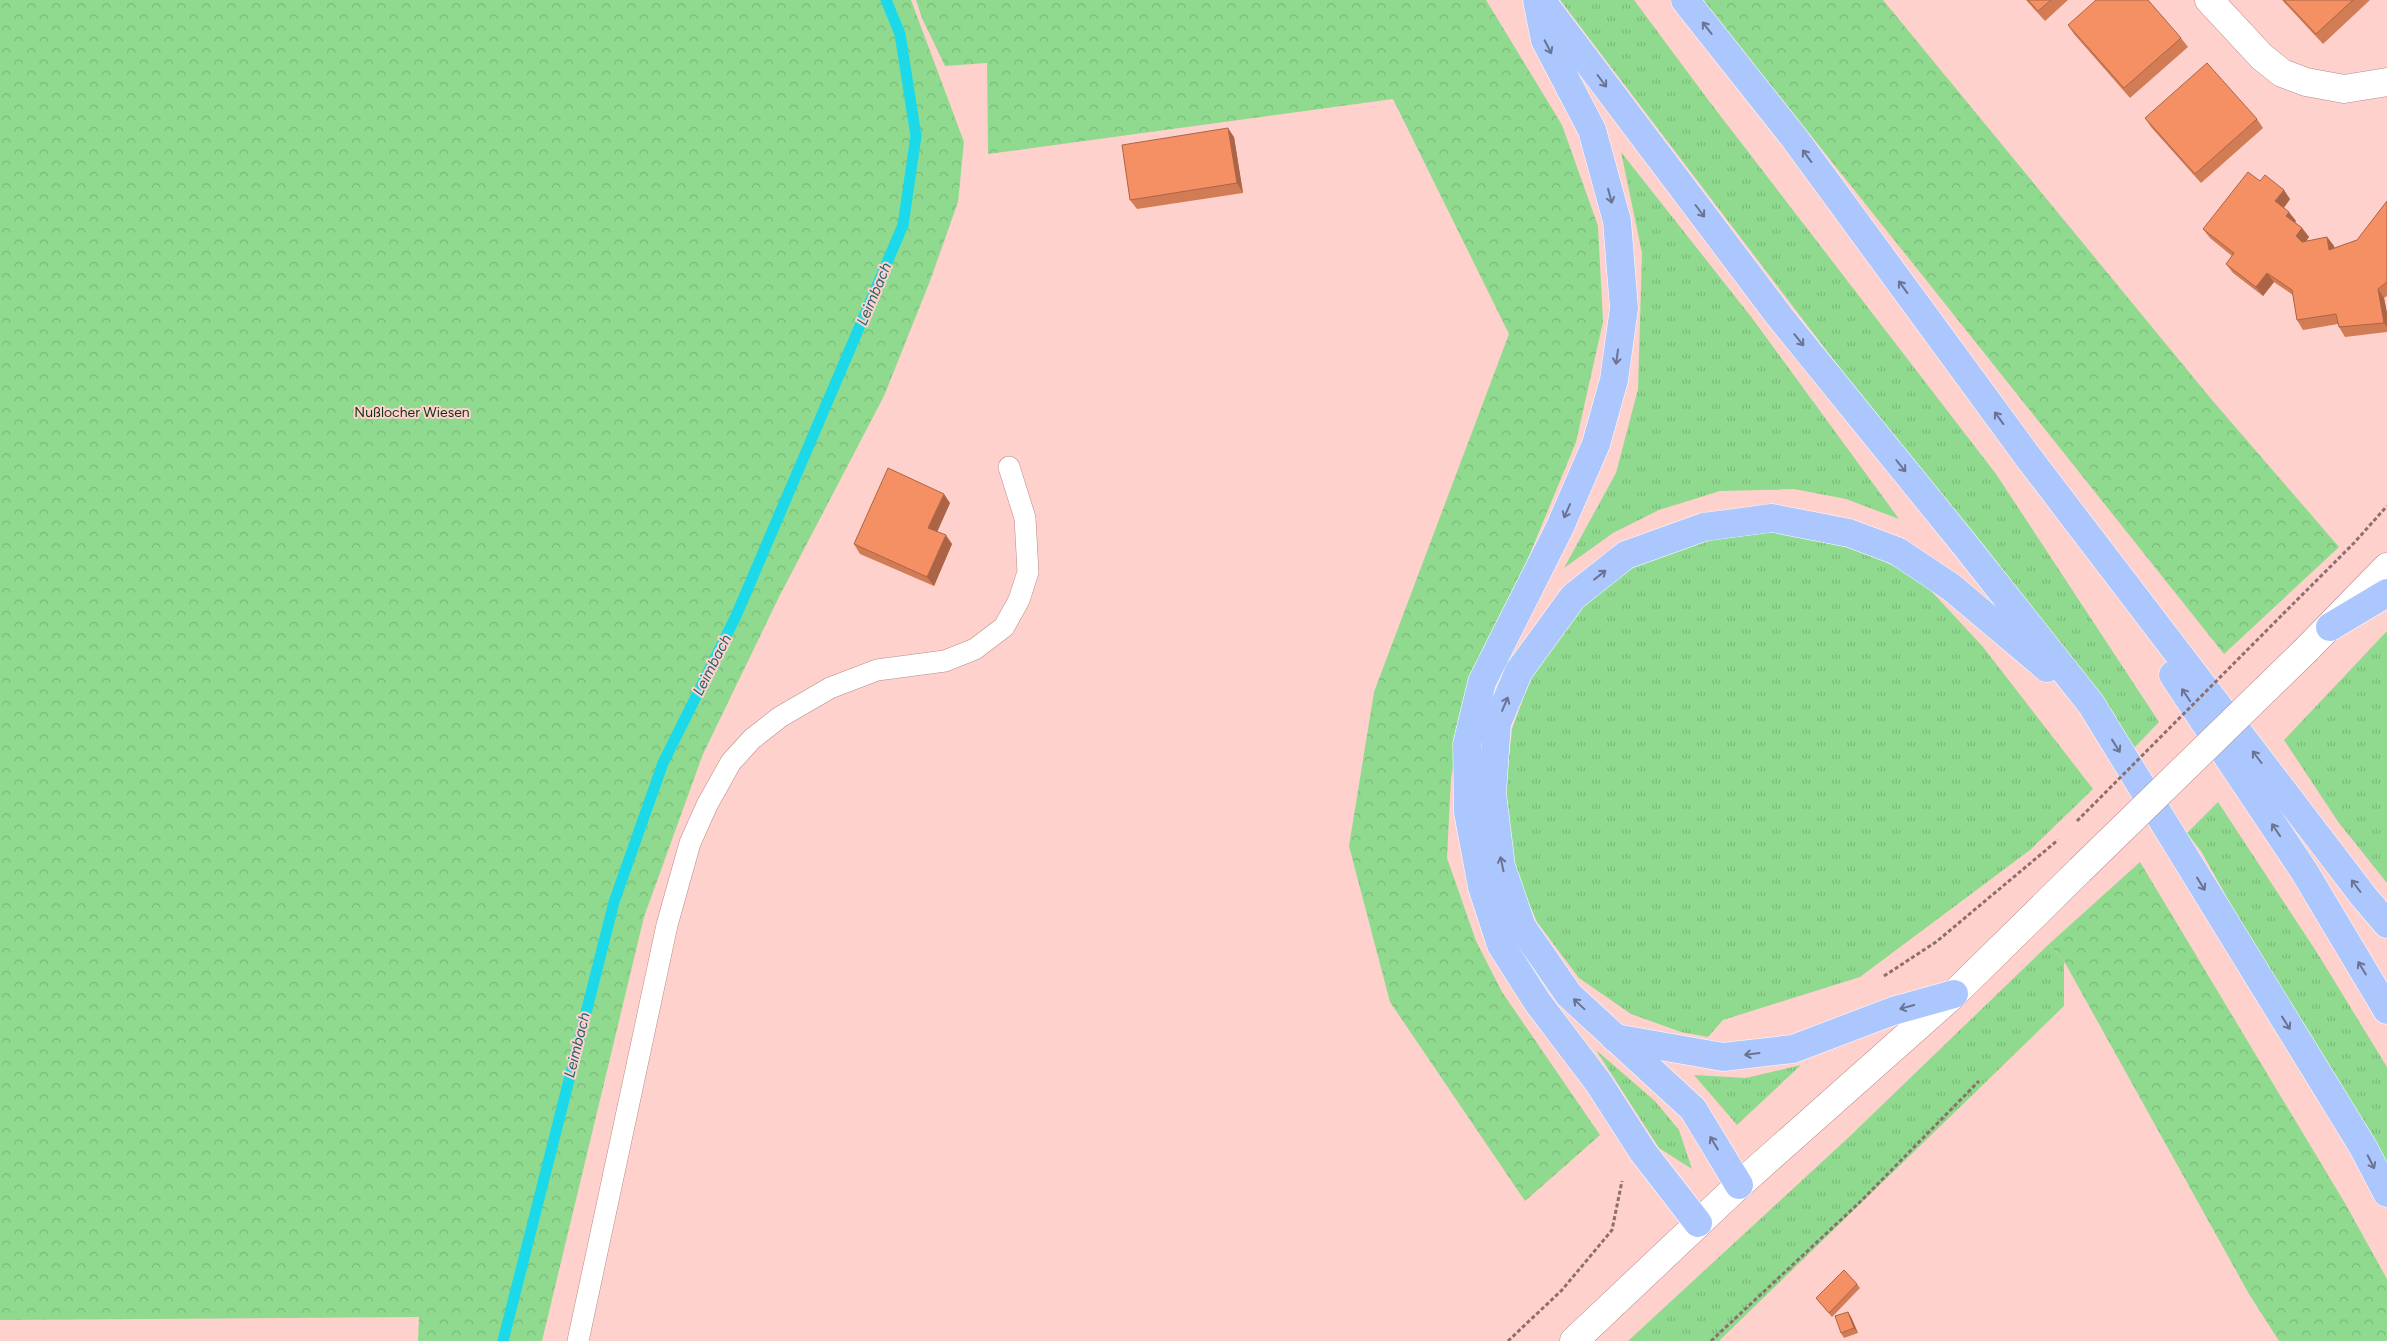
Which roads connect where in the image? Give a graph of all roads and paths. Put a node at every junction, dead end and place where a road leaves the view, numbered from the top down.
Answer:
1 (1539, 0) edge
2 (1685, 0) edge
3 (2209, 0) edge
4 (2387, 82) edge
5 (2028, 457) junction
6 (1009, 467) dead end
7 (2387, 506) edge
8 (2387, 567) edge
9 (2387, 593) edge
10 (2330, 627) junction
11 (2091, 704) junction
12 (2073, 825) dead end
13 (2387, 924) edge
14 (1954, 994) junction
15 (2387, 1010) edge
16 (1615, 1038) junction
17 (1979, 1081) dead end
18 (1738, 1185) junction
19 (2387, 1194) edge
20 (1698, 1223) junction
21 (578, 1341) edge
22 (1574, 1341) edge
23 (1711, 1341) edge

1 -> 11 highway
1 -> 20 highway
5 -> 2 highway
3 - 4 street
13 -> 5 highway
15 -> 5 highway
6 - 21 lane
7 - 12 path, bridge
8 - 10 street
9 - 10 highway
10 - 14 street, bridge
16 -> 11 highway
11 -> 19 highway
14 -> 16 highway
14 - 18 street
18 -> 16 highway
17 - 23 path
18 - 20 street
20 - 22 street

